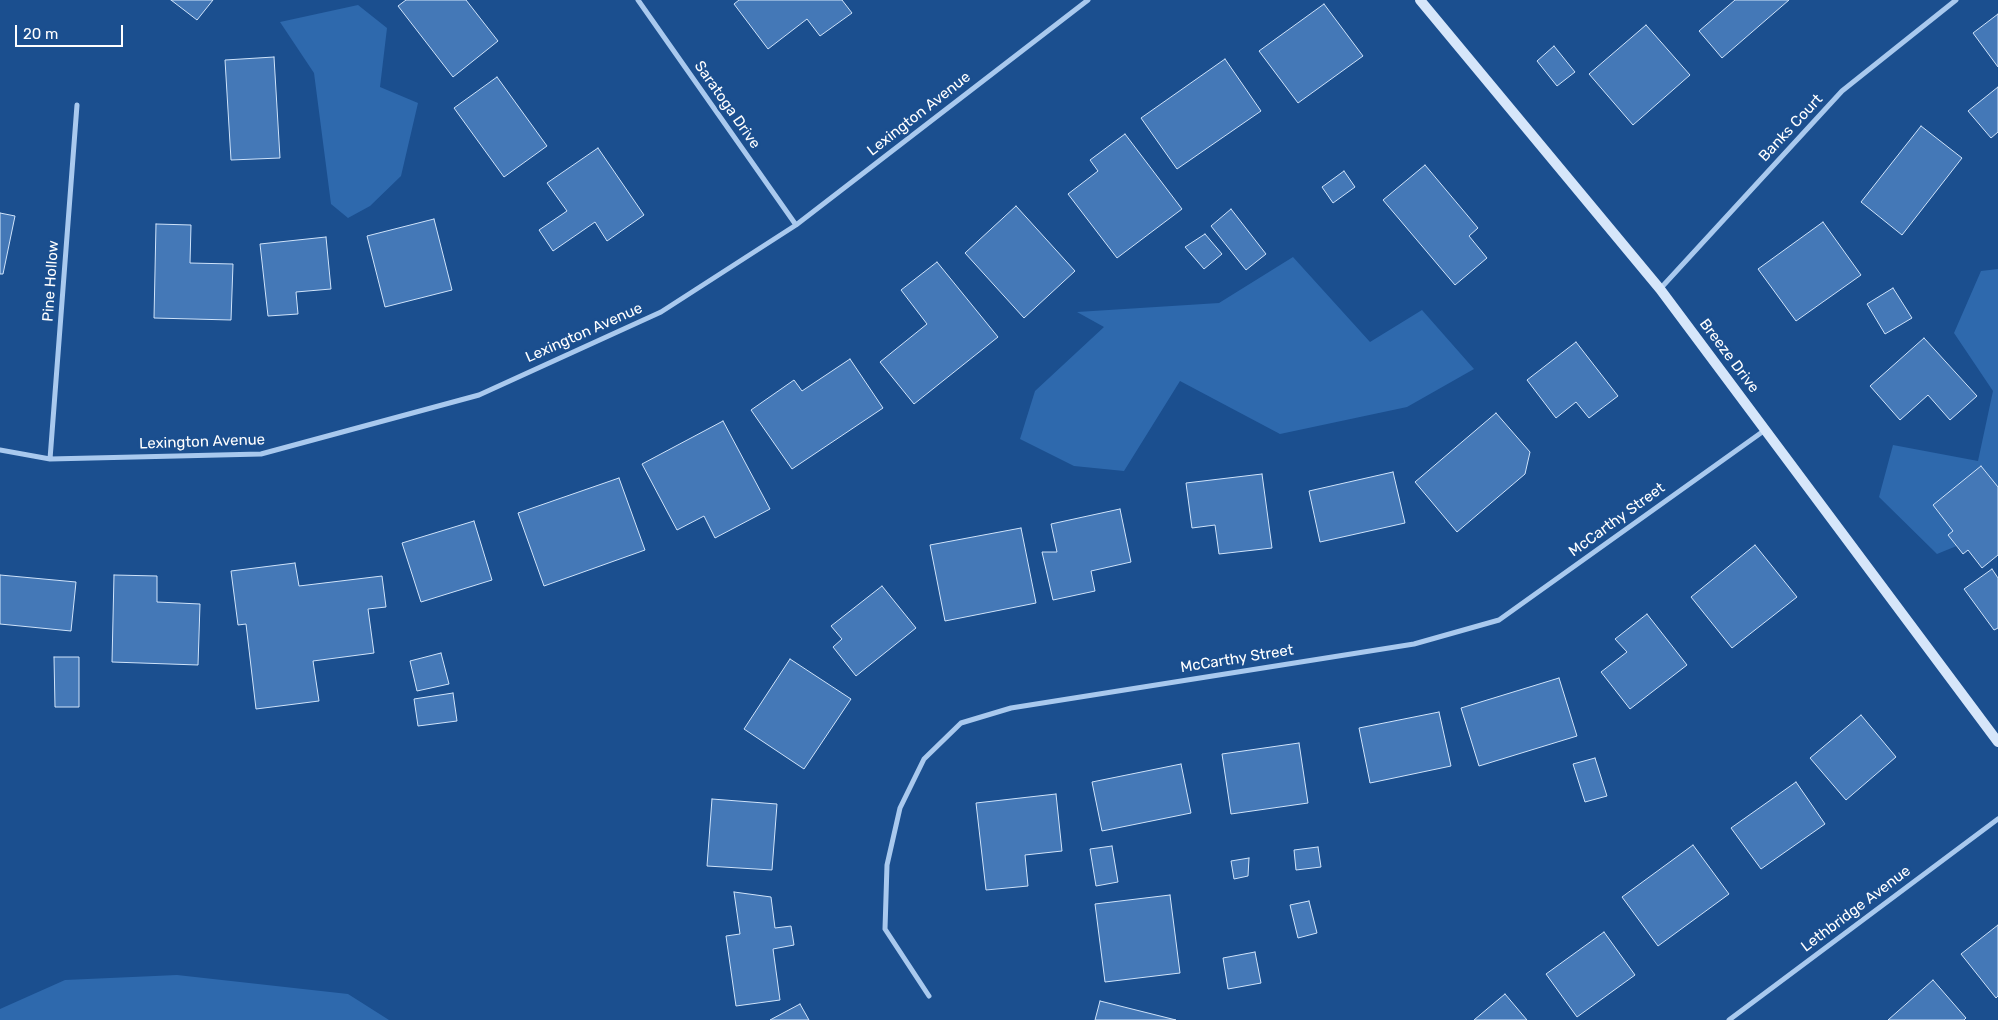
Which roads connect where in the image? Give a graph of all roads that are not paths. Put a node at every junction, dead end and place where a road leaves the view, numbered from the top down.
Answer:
1 (638, 0) edge
2 (1088, 0) edge
3 (1420, 0) edge
4 (1956, 0) edge
5 (77, 105) dead end
6 (796, 225) junction
7 (1660, 289) junction
8 (1765, 429) junction
9 (0, 450) edge
10 (50, 459) junction
11 (1998, 742) edge
12 (1998, 819) edge
13 (929, 996) dead end
14 (1729, 1020) edge

1 - 6 street, Saratoga Drive
2 - 6 street, Lexington Avenue
3 - 7 street, Breeze Drive
4 - 7 street, Banks Court
5 - 10 street, Pine Hollow
6 - 10 street, Lexington Avenue
7 - 8 street, Breeze Drive
8 - 11 street, Breeze Drive
8 - 13 street, McCarthy Street
9 - 10 street, Lexington Avenue
12 - 14 street, Lethbridge Avenue

